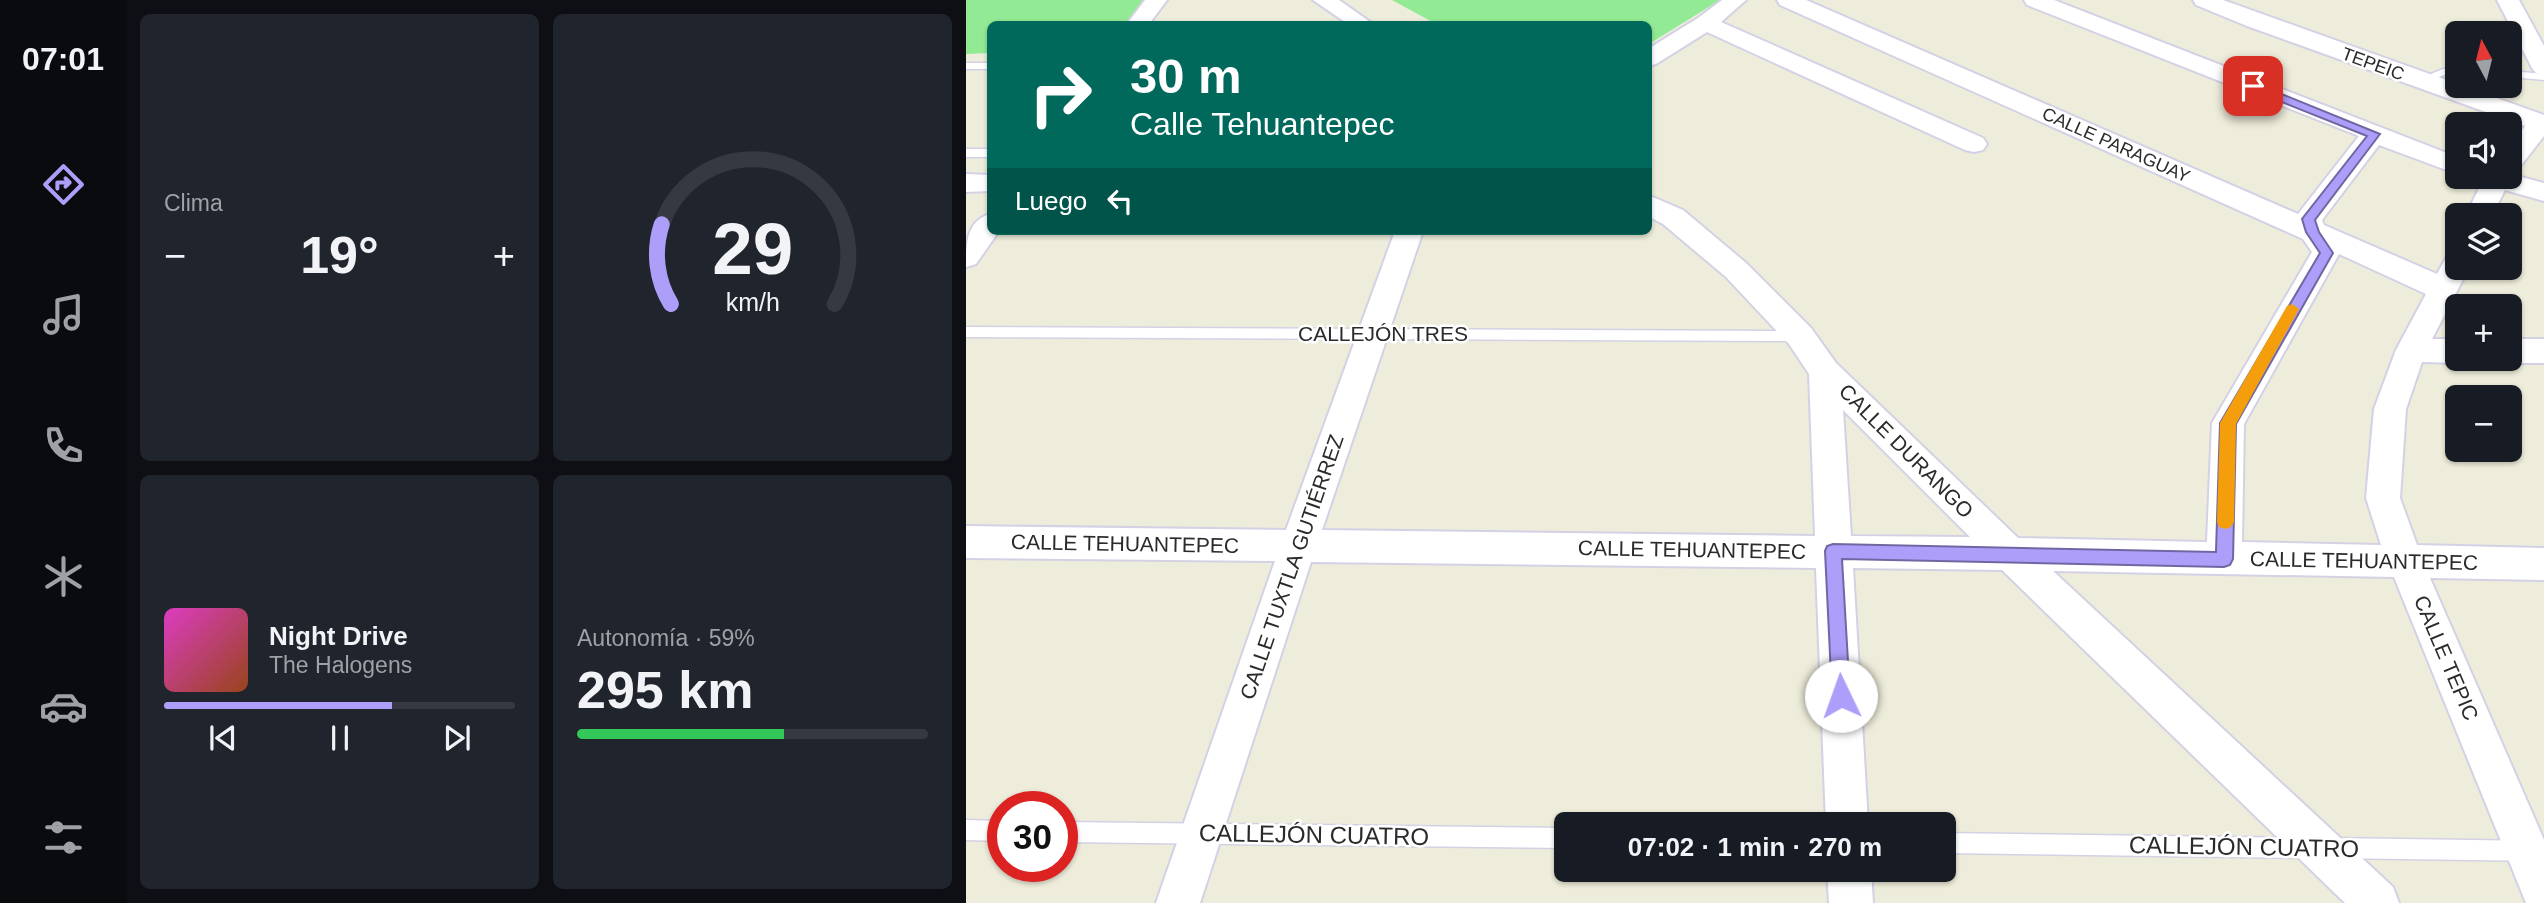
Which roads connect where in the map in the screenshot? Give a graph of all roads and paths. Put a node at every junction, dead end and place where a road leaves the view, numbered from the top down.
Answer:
1 (1156, 0) edge
2 (1324, 0) edge
3 (1735, 0) edge
4 (1788, 0) edge
5 (2035, 0) edge
6 (2204, 0) edge
7 (2508, 0) edge
8 (1140, 21) edge
9 (1357, 21) edge
10 (1706, 23) junction
11 (1652, 57) edge
12 (966, 66) edge
13 (987, 66) edge
14 (2544, 68) edge
15 (2445, 72) edge
16 (2522, 75) edge
17 (2544, 77) edge
18 (2420, 81) junction
19 (2543, 123) edge
20 (2374, 134) junction
21 (1974, 144) dead end
22 (2522, 146) edge
23 (966, 153) edge
24 (987, 153) edge
25 (2445, 161) edge
26 (966, 183) edge
27 (987, 183) edge
28 (2522, 184) edge
29 (2544, 192) edge
30 (1652, 206) edge
31 (987, 227) edge
32 (2313, 232) junction
33 (1408, 235) edge
34 (966, 257) edge
35 (2445, 275) edge
36 (2449, 280) edge
37 (966, 332) edge
38 (1373, 334) junction
39 (1800, 337) junction
40 (2411, 350) junction
41 (2445, 351) edge
42 (2522, 351) edge
43 (2544, 351) edge
44 (1825, 372) junction
45 (966, 542) edge
46 (1298, 547) junction
47 (1833, 551) junction
48 (2010, 554) junction
49 (2224, 559) junction
50 (2405, 561) junction
51 (2544, 564) edge
52 (1846, 812) edge
53 (966, 830) edge
54 (987, 831) edge
55 (1078, 832) edge
56 (1202, 833) junction
57 (1554, 838) edge
58 (1956, 843) edge
59 (2320, 848) junction
60 (2535, 851) edge
61 (1850, 882) edge
62 (2544, 892) edge
63 (1178, 903) edge
64 (1851, 903) edge
65 (2377, 903) edge

1 - 8 street
2 - 9 street
3 - 10 street
4 - 32 street, CALLE PARAGUAY
5 - 20 street
6 - 18 street, TEPEIC
7 - 14 street
10 - 11 street
10 - 21 street
12 - 13 lane
15 - 18 lane
16 - 17 lane
18 - 19 street, TEPEIC
19 - 22 street
20 - 25 street
20 - 32 street
23 - 24 lane
26 - 27 street
28 - 29 street
30 - 39 street, CALLE DURANGO
31 - 34 street
32 - 35 street, CALLE PARAGUAY
32 - 49 street
33 - 38 street, CALLE TUXTLA GUTIÉRREZ
36 - 40 street, CALLE TEPIC
37 - 38 lane, CALLEJÓN TRES
38 - 39 lane, CALLEJÓN TRES
38 - 46 street, CALLE TUXTLA GUTIÉRREZ
39 - 44 street, CALLE DURANGO
40 - 41 street
40 - 50 street, CALLE TEPIC
42 - 43 street
44 - 47 street
44 - 48 street, CALLE DURANGO
45 - 46 street, CALLE TEHUANTEPEC
46 - 47 street, CALLE TEHUANTEPEC
46 - 56 street, CALLE TUXTLA GUTIÉRREZ
47 - 48 street, CALLE TEHUANTEPEC
47 - 52 street
48 - 49 street, CALLE TEHUANTEPEC
48 - 59 street, CALLE DURANGO
49 - 50 street, CALLE TEHUANTEPEC
50 - 51 street, CALLE TEHUANTEPEC
50 - 60 street, CALLE TEPIC
53 - 54 lane
55 - 56 lane, CALLEJÓN CUATRO
56 - 57 lane, CALLEJÓN CUATRO
56 - 63 street, CALLE TUXTLA GUTIÉRREZ
58 - 59 lane, CALLEJÓN CUATRO
59 - 60 lane, CALLEJÓN CUATRO
59 - 65 street, CALLE DURANGO
60 - 62 street, CALLE TEPIC
61 - 64 street

